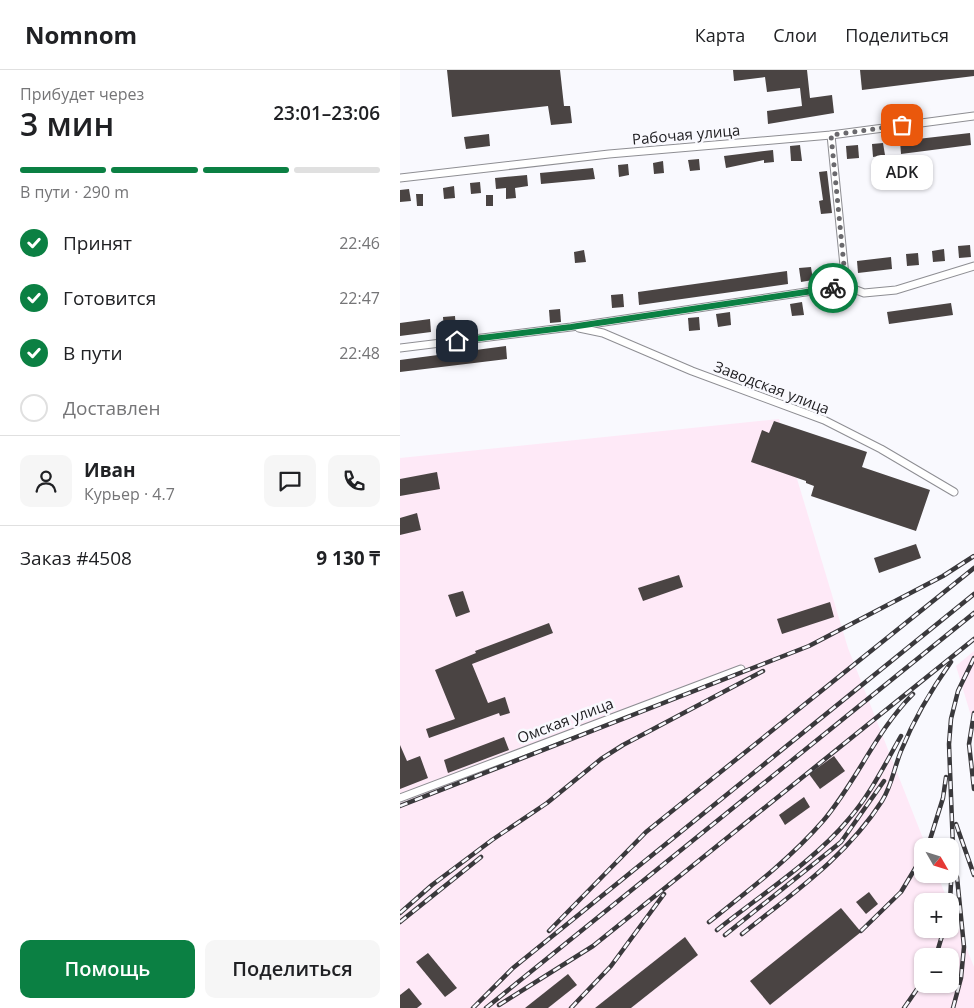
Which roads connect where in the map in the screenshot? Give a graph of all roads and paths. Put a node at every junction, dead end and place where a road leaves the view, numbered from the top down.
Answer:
1 (974, 116) edge
2 (831, 135) junction
3 (400, 178) edge
4 (974, 266) edge
5 (846, 286) junction
6 (571, 327) junction
7 (400, 348) edge
8 (954, 492) dead end
9 (741, 670) dead end
10 (400, 798) edge

1 - 2 street, Рабочая улица
2 - 3 street, Рабочая улица
2 - 5 street
4 - 5 street, Заводская улица
5 - 6 street, Заводская улица
6 - 7 street, Заводская улица
6 - 8 street, Заводская улица
9 - 10 street, Омская улица

